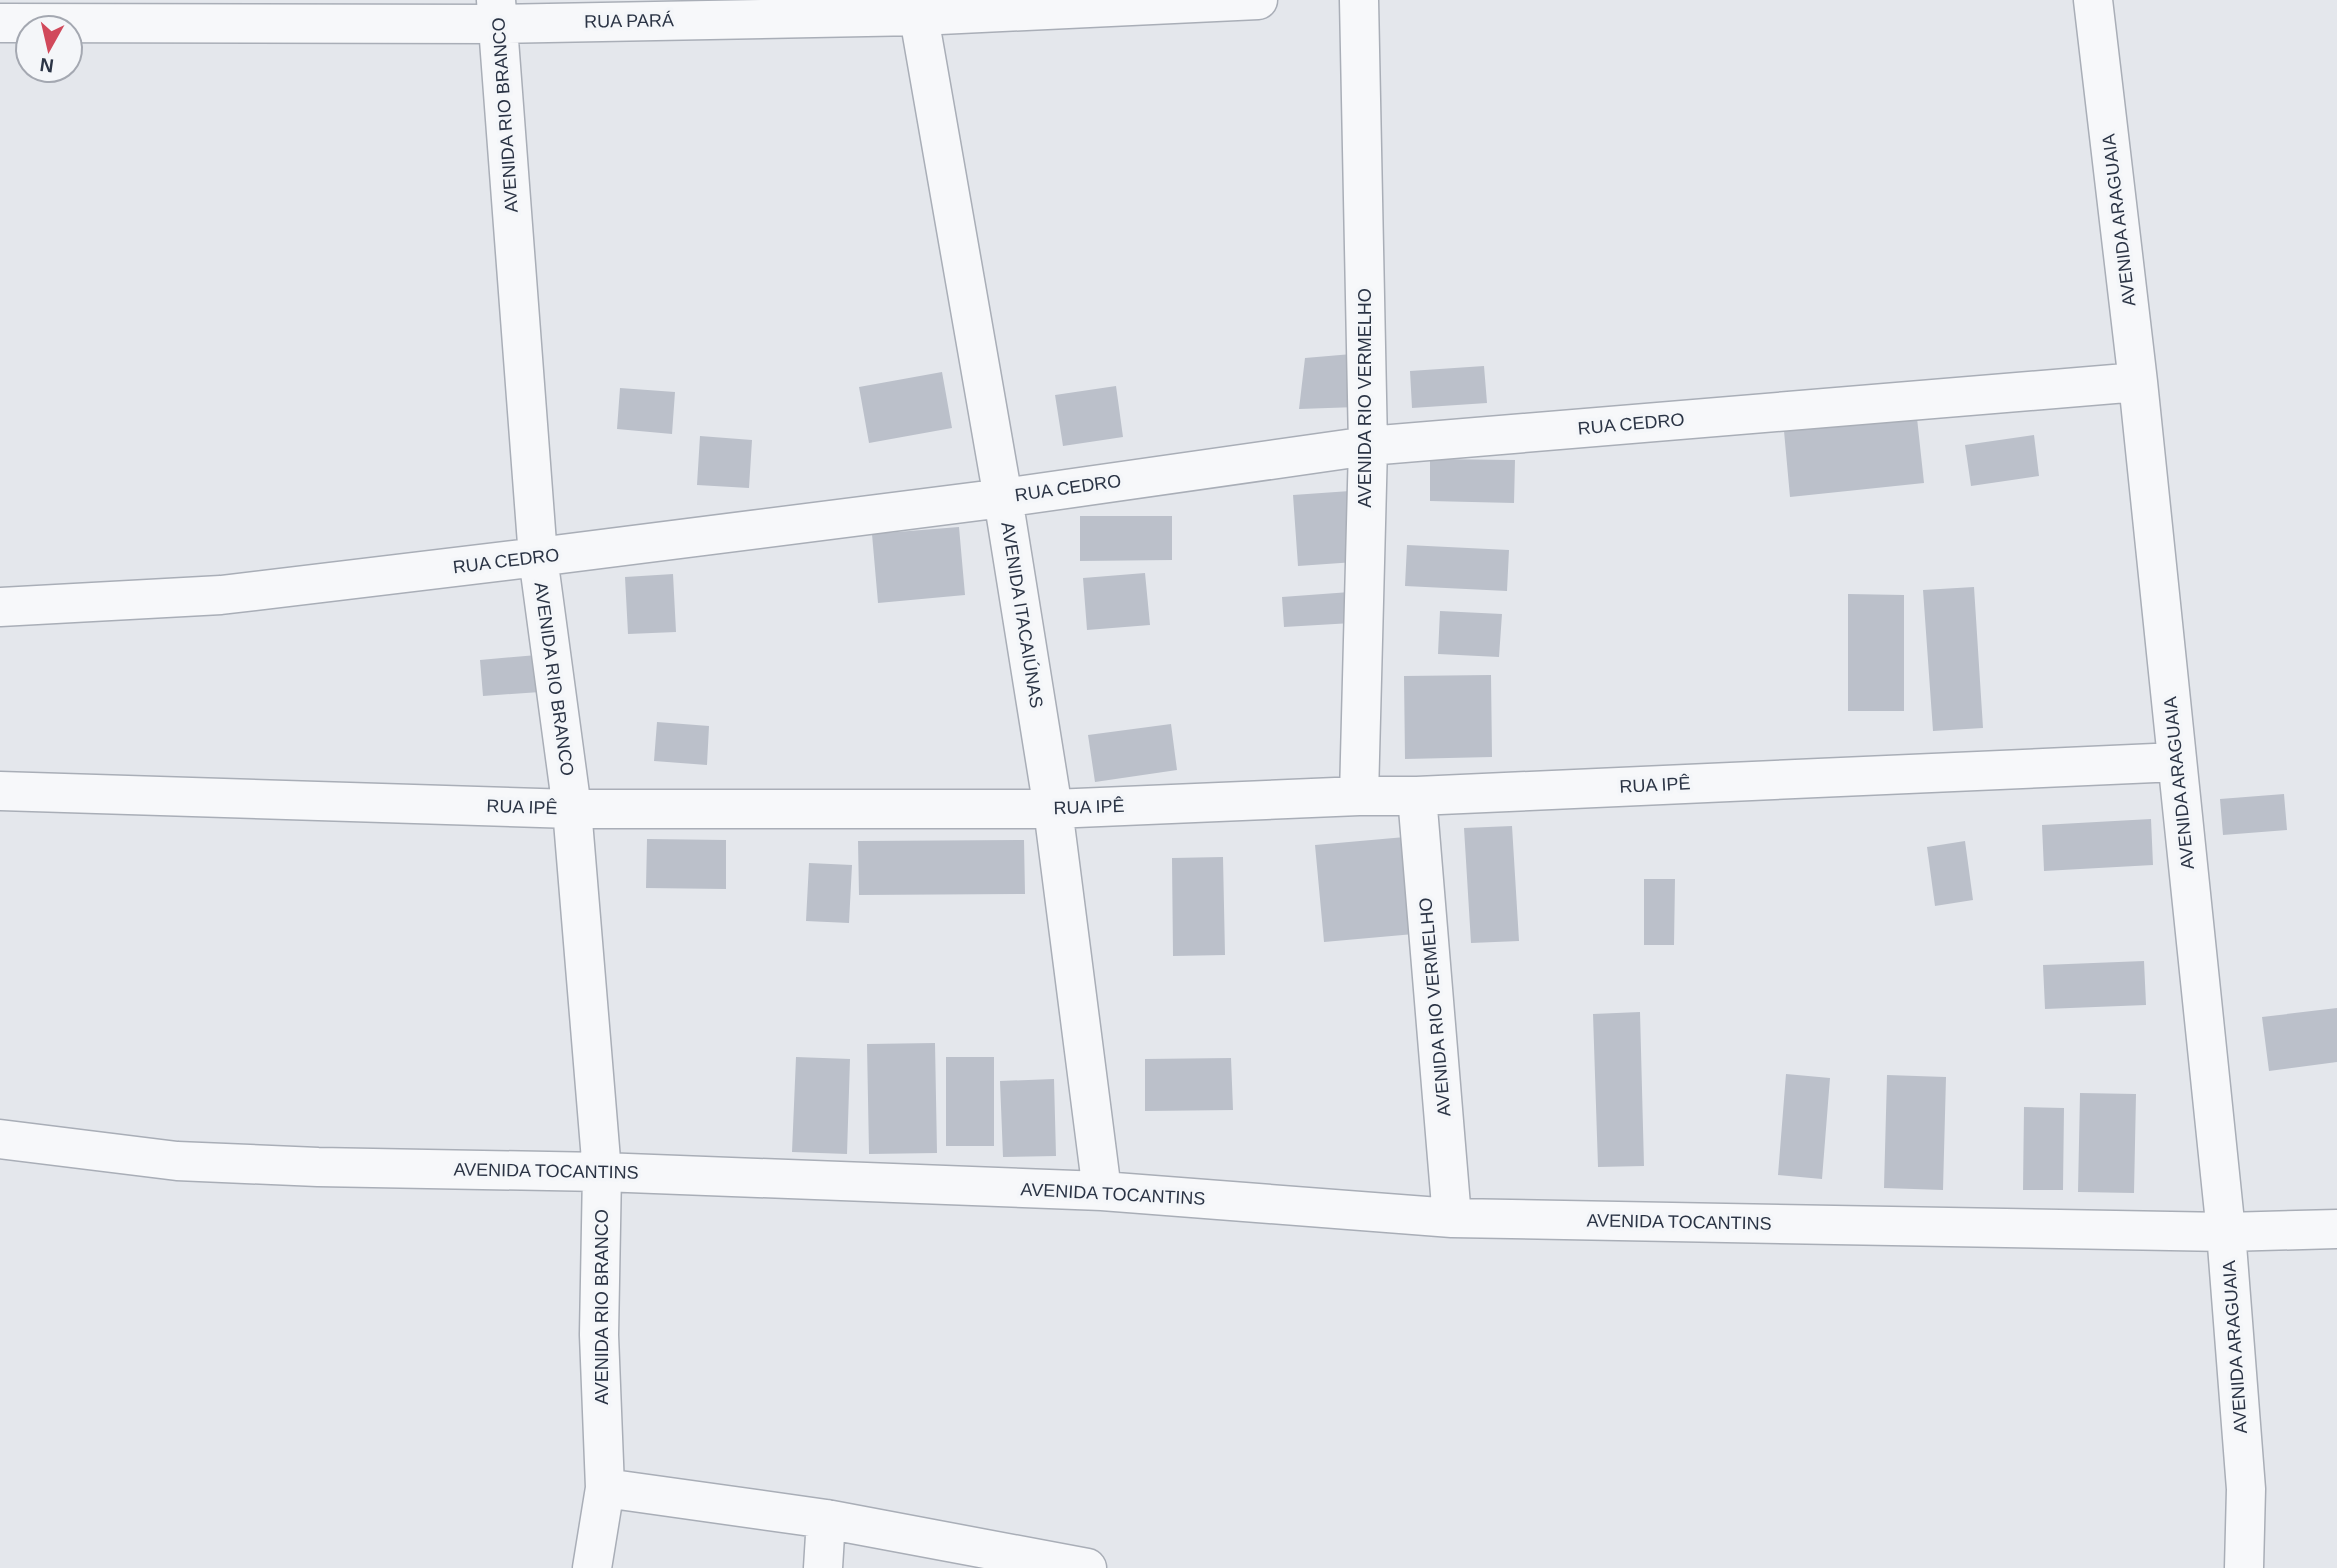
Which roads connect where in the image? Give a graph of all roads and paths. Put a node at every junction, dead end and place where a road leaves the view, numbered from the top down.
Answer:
1 (1258, 0) edge
2 (1359, 0) edge
3 (2093, 0) edge
4 (918, 8) edge
5 (497, 12) edge
6 (2, 22) edge
7 (2138, 382) junction
8 (1368, 446) junction
9 (1003, 498) junction
10 (538, 557) junction
11 (0, 607) edge
12 (2177, 762) junction
13 (0, 791) edge
14 (1359, 796) junction
15 (1418, 796) junction
16 (572, 809) junction
17 (1053, 809) junction
18 (0, 1139) edge
19 (602, 1172) junction
20 (1102, 1191) junction
21 (1452, 1218) junction
22 (2337, 1229) edge
23 (2226, 1232) junction
24 (605, 1488) junction
25 (825, 1519) junction
26 (592, 1568) edge
27 (823, 1568) edge
28 (1087, 1568) edge
29 (2244, 1568) edge

1 - 4 street, RUA PARÁ
2 - 8 street, AVENIDA RIO VERMELHO
3 - 7 street, AVENIDA ARAGUAIA
4 - 5 street, RUA PARÁ
4 - 9 street, AVENIDA ITACAIÚNAS
5 - 6 street, RUA PARÁ
5 - 10 street, AVENIDA RIO BRANCO
7 - 8 street, RUA CEDRO
7 - 12 street, AVENIDA ARAGUAIA
8 - 9 street, RUA CEDRO
8 - 14 street, AVENIDA RIO VERMELHO
9 - 10 street, RUA CEDRO
9 - 17 street, AVENIDA ITACAIÚNAS
10 - 11 street, RUA CEDRO
10 - 16 street, AVENIDA RIO BRANCO
12 - 15 street, RUA IPÊ
12 - 23 street, AVENIDA ARAGUAIA
13 - 16 street, RUA IPÊ
14 - 15 street, RUA IPÊ
14 - 17 street, RUA IPÊ
15 - 21 street, AVENIDA RIO VERMELHO
16 - 17 street, RUA IPÊ
16 - 19 street, AVENIDA RIO BRANCO
17 - 20 street, AVENIDA ITACAIÚNAS
18 - 19 street, AVENIDA TOCANTINS
19 - 20 street, AVENIDA TOCANTINS
19 - 24 street, AVENIDA RIO BRANCO
20 - 21 street, AVENIDA TOCANTINS
21 - 23 street, AVENIDA TOCANTINS
22 - 23 street, AVENIDA TOCANTINS
23 - 29 street, AVENIDA ARAGUAIA
24 - 25 street
24 - 26 street, AVENIDA RIO BRANCO
25 - 27 street
25 - 28 street

